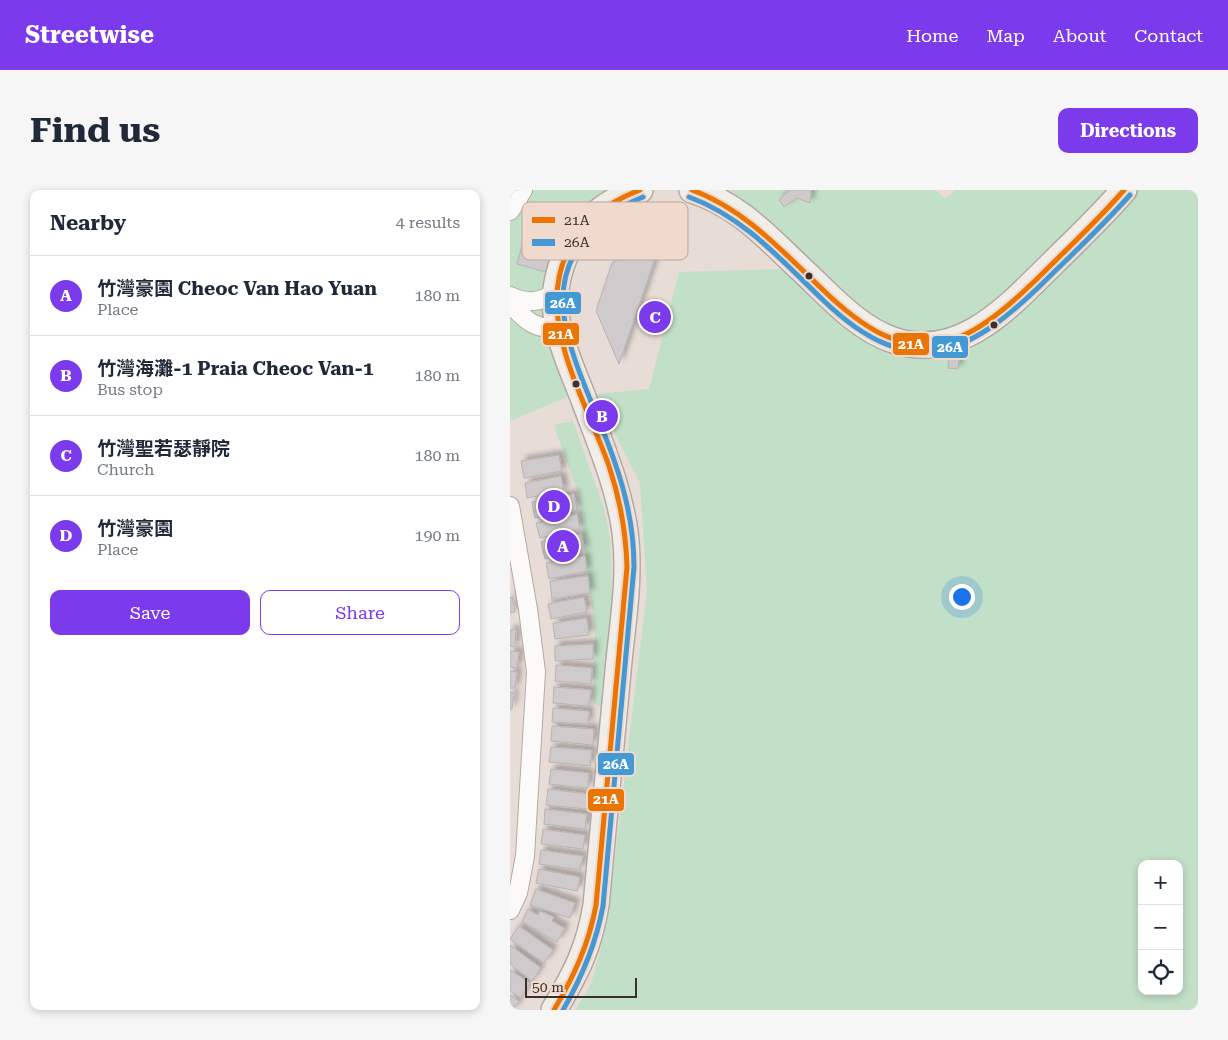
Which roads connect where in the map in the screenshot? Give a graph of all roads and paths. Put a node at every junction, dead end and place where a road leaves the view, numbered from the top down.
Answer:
1 (522, 190) edge
2 (640, 190) edge
3 (692, 190) edge
4 (1124, 190) edge
5 (614, 202) edge
6 (510, 211) edge
7 (563, 260) edge
8 (556, 292) junction
9 (510, 296) edge
10 (510, 304) edge
11 (558, 326) junction
12 (510, 506) edge
13 (510, 910) edge
14 (554, 1010) edge

1 - 6 street
2 - 5 main road
3 - 4 main road
7 - 8 main road
8 - 9 street
8 - 11 main road
10 - 11 street
11 - 14 main road
12 - 13 street

